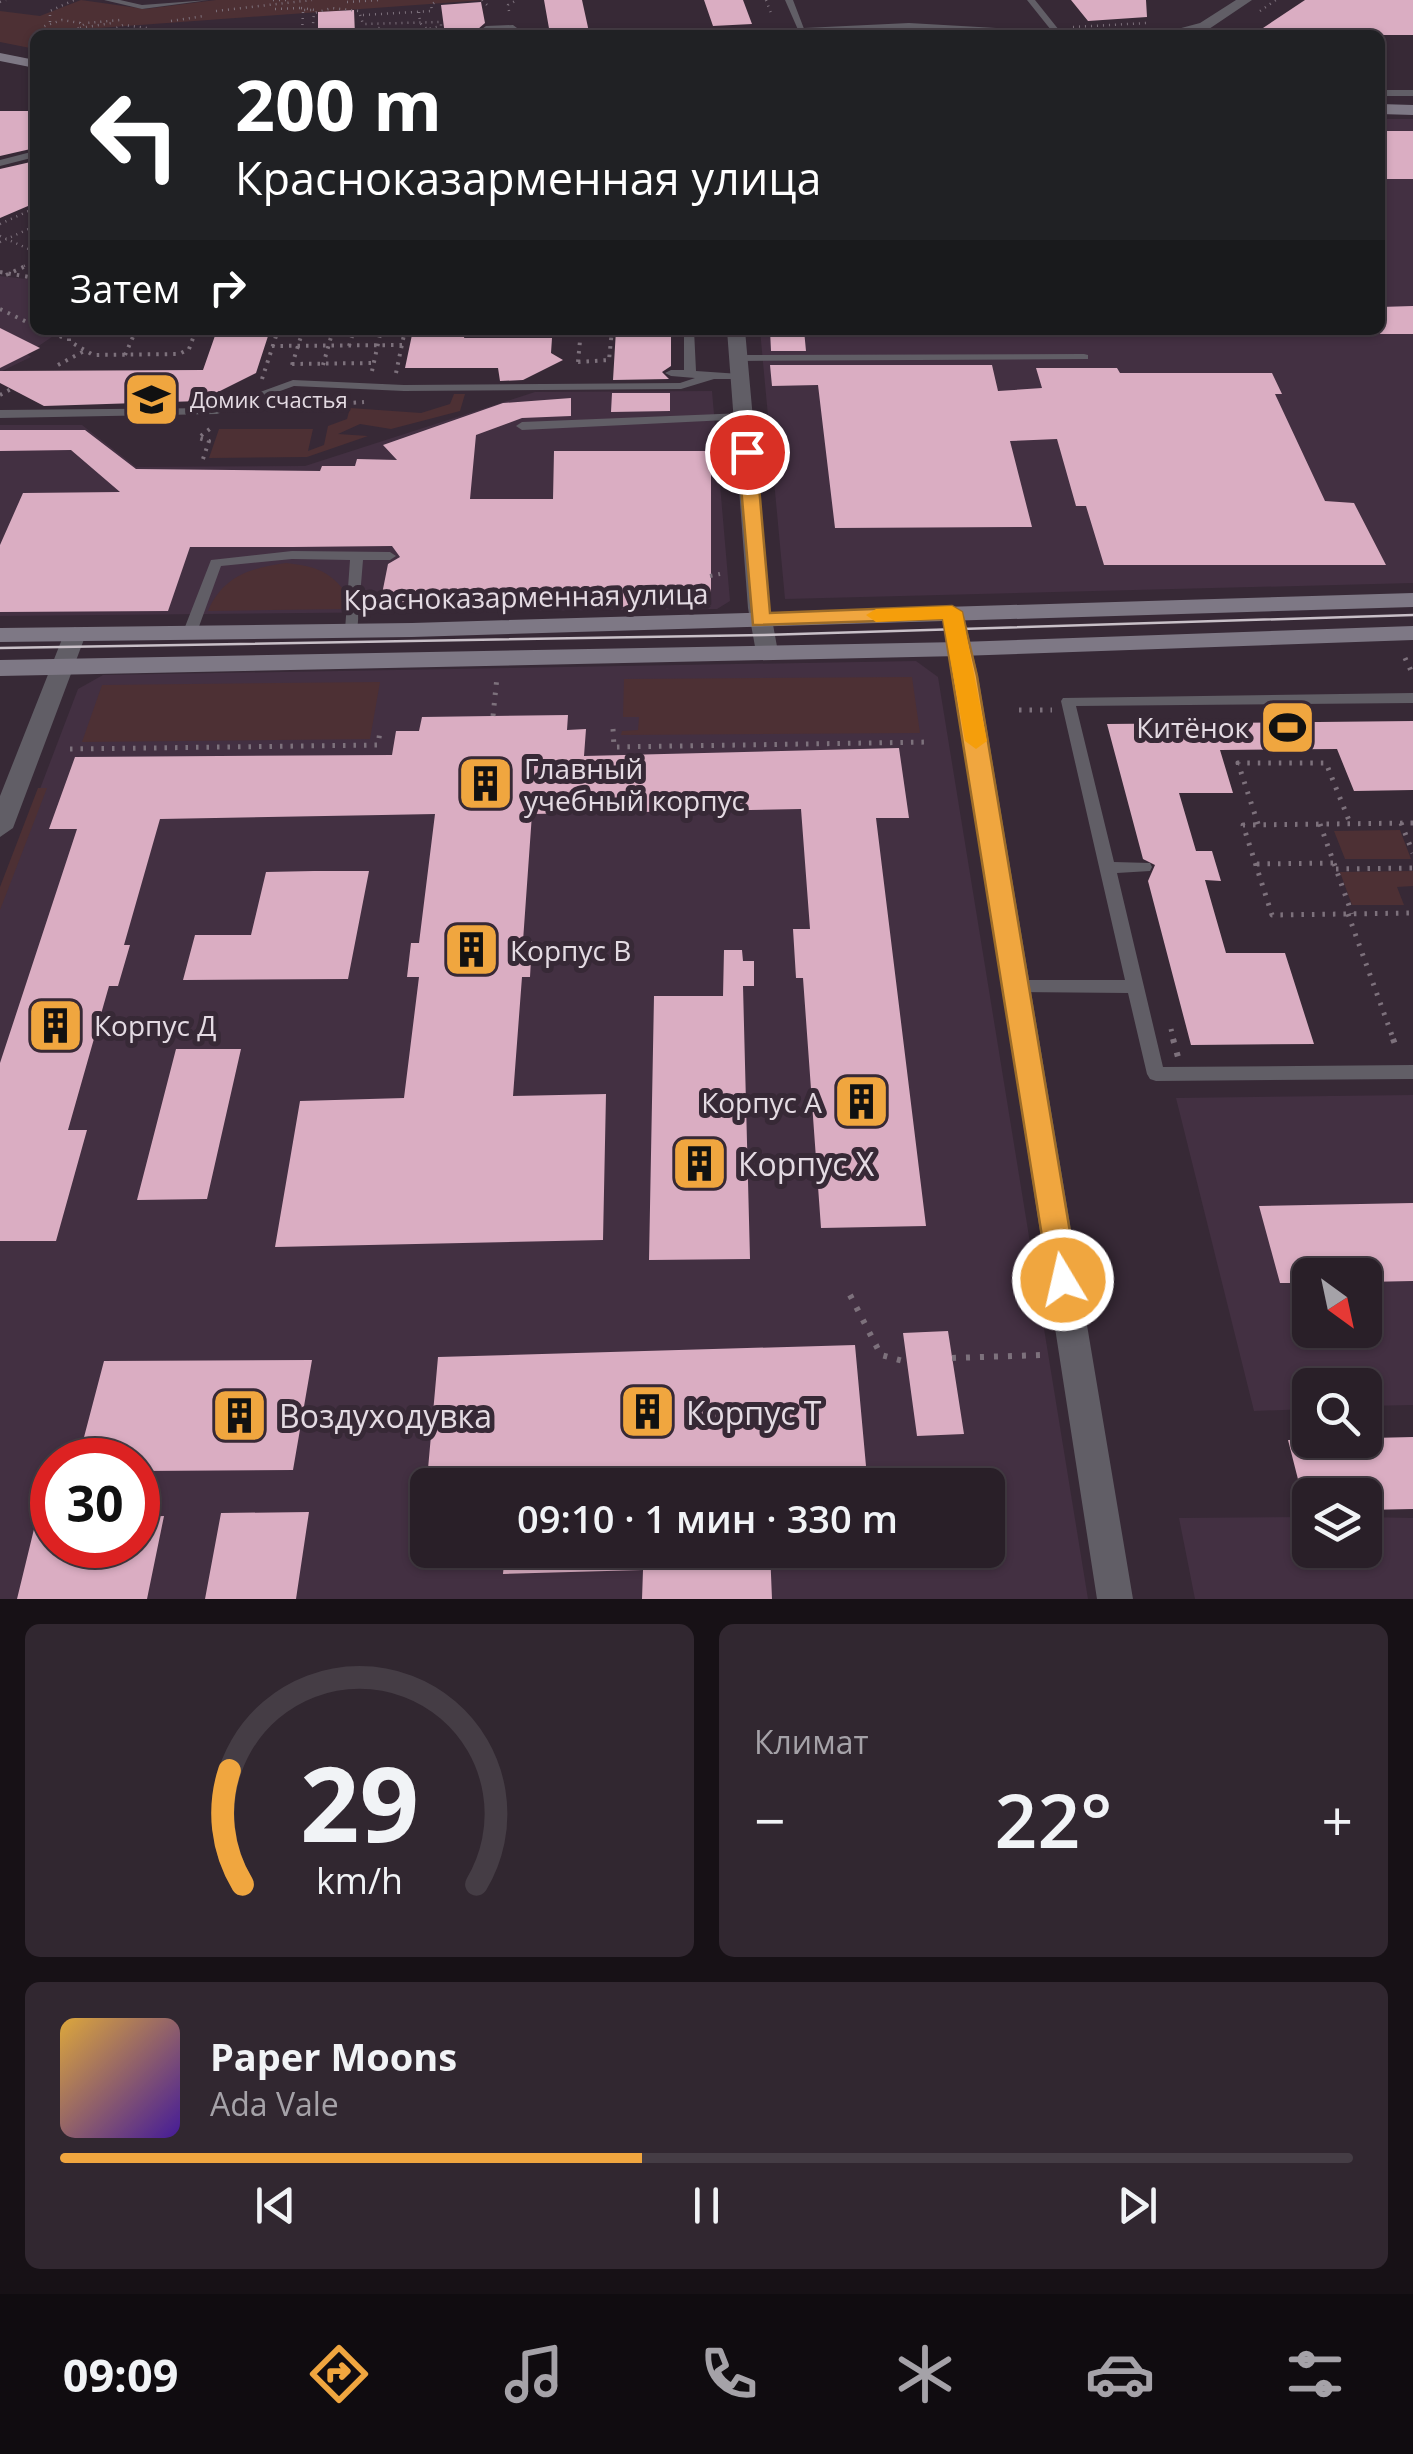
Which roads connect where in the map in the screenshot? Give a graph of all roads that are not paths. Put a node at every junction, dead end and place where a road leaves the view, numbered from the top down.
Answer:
1 (108, 0) edge
2 (205, 0) edge
3 (789, 0) edge
4 (1031, 0) edge
5 (1245, 0) edge
6 (1204, 26) junction
7 (486, 29) dead end
8 (1158, 29) edge
9 (513, 30) edge
10 (801, 30) edge
11 (845, 30) edge
12 (981, 30) edge
13 (1051, 30) edge
14 (1213, 30) edge
15 (0, 57) edge
16 (30, 63) edge
17 (1385, 93) edge
18 (1413, 93) edge
19 (1385, 110) edge
20 (1413, 110) edge
21 (30, 155) edge
22 (0, 163) edge
23 (690, 335) edge
24 (737, 335) edge
25 (1084, 357) dead end
26 (740, 368) junction
27 (671, 373) dead end
28 (690, 374) junction
29 (712, 376) junction
30 (0, 414) edge
31 (744, 417) junction
32 (522, 426) dead end
33 (358, 556) junction
34 (390, 556) dead end
35 (1413, 600) edge
36 (952, 612) junction
37 (760, 620) junction
38 (352, 630) junction
39 (190, 632) junction
40 (75, 634) junction
41 (1413, 634) edge
42 (0, 635) edge
43 (960, 649) junction
44 (768, 652) junction
45 (62, 667) junction
46 (0, 668) edge
47 (1413, 698) edge
48 (0, 828) edge
49 (1144, 867) dead end
50 (1108, 868) junction
51 (1136, 986) junction
52 (1016, 987) junction
53 (1409, 1072) edge
54 (1115, 1599) edge

1 - 2 lane
3 - 10 lane
4 - 13 lane
5 - 6 street
6 - 8 street
6 - 14 street
7 - 9 lane
11 - 12 street
15 - 16 main road
17 - 18 lane
19 - 20 main road
21 - 22 lane
23 - 28 lane
24 - 26 street
25 - 26 lane
26 - 29 lane
26 - 31 street
27 - 28 lane
28 - 29 lane
29 - 30 lane
31 - 32 lane
31 - 37 street
33 - 34 lane
33 - 38 lane
33 - 39 lane
35 - 36 main road, Красноказарменная улица
36 - 37 main road, Красноказарменная улица
36 - 43 street
37 - 38 main road, Красноказарменная улица
37 - 44 street
38 - 39 main road, Красноказарменная улица
39 - 40 main road, Красноказарменная улица
40 - 42 main road, Красноказарменная улица
40 - 45 street
41 - 43 main road
43 - 44 main road
43 - 52 street
44 - 45 main road
45 - 46 main road
45 - 48 street
47 - 50 lane
49 - 50 lane
50 - 51 lane
51 - 52 lane
51 - 53 lane
52 - 54 street

